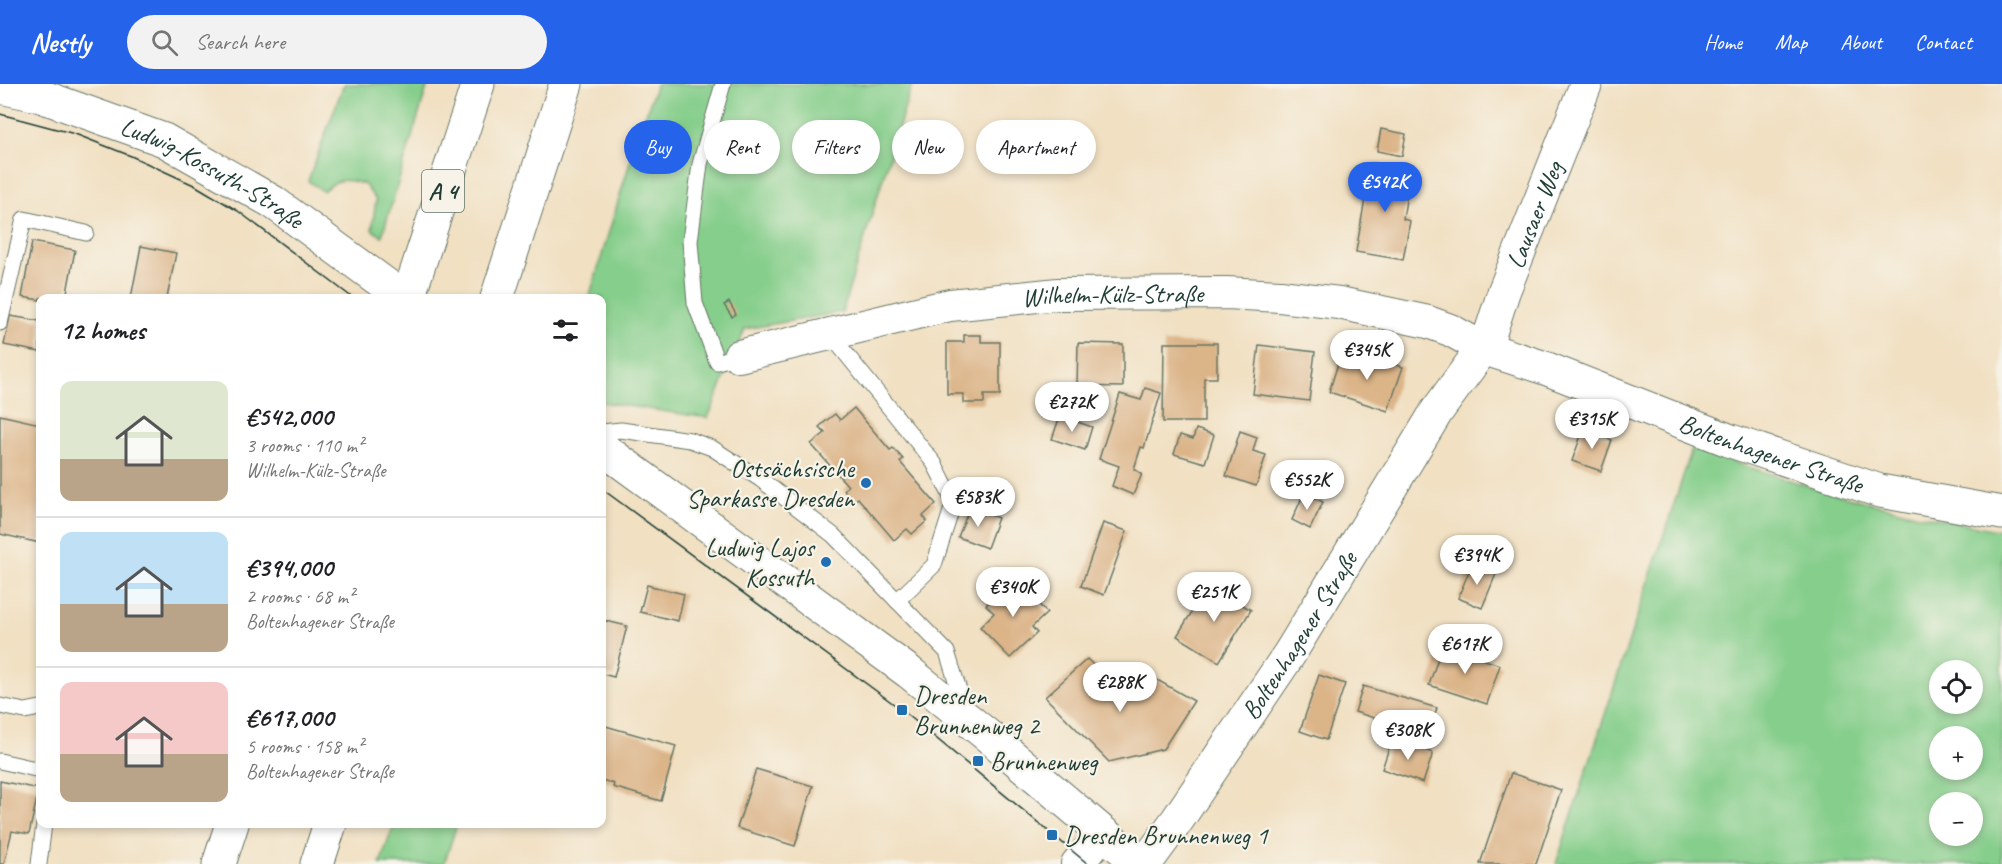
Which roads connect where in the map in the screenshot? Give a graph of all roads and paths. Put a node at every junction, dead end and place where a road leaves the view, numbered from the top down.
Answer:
1 (478, 84) edge
2 (566, 84) edge
3 (723, 84) edge
4 (1586, 84) edge
5 (0, 87) edge
6 (86, 233) dead end
7 (400, 294) edge
8 (407, 294) edge
9 (498, 294) edge
10 (0, 323) edge
11 (835, 334) junction
12 (1483, 348) junction
13 (740, 356) joint
14 (606, 432) edge
15 (606, 451) edge
16 (2002, 513) edge
17 (897, 601) junction
18 (0, 706) edge
19 (36, 709) edge
20 (969, 720) junction
21 (0, 761) edge
22 (36, 769) edge
23 (44, 828) edge
24 (231, 828) edge
25 (329, 828) edge
26 (1103, 833) junction
27 (39, 864) edge
28 (219, 864) edge
29 (317, 864) edge
30 (1077, 864) edge
31 (1140, 864) edge
32 (1145, 864) edge

1 - 8 main road, A 4
2 - 9 main road
3 - 13 lane
4 - 12 street, Lausaer Weg
5 - 7 main road, Ludwig-Kossuth-Straße
6 - 10 lane
11 - 12 street, Wilhelm-Külz-Straße
11 - 13 street, Wilhelm-Külz-Straße
11 - 17 lane
12 - 16 main road, Boltenhagener Straße
12 - 32 main road, Boltenhagener Straße
14 - 17 lane
15 - 20 main road
17 - 20 lane
18 - 19 lane
20 - 26 main road
21 - 22 lane
23 - 27 lane
24 - 28 main road
25 - 29 main road
26 - 30 street
26 - 31 main road

